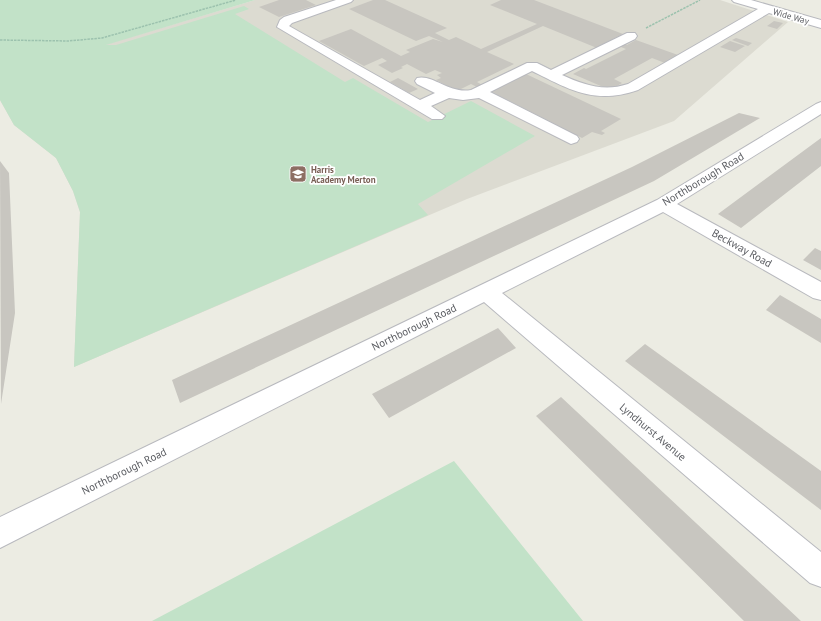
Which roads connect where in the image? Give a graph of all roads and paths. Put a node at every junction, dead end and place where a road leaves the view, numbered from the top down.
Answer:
1 (236, 0) edge
2 (347, 0) edge
3 (700, 0) edge
4 (738, 0) edge
5 (767, 9) junction
6 (821, 24) edge
7 (631, 36) joint
8 (0, 40) edge
9 (551, 75) junction
10 (422, 80) dead end
11 (479, 92) junction
12 (447, 93) junction
13 (420, 106) junction
14 (821, 107) edge
15 (437, 116) dead end
16 (571, 139) dead end
17 (663, 204) junction
18 (485, 291) junction
19 (821, 292) edge
20 (0, 534) edge
21 (821, 572) edge

1 - 8 path
2 - 13 street
3 - 7 path
4 - 5 street, Wide Way
5 - 6 street, Wide Way
5 - 9 street
7 - 9 street
9 - 11 street
10 - 12 street
11 - 12 street
11 - 16 street
12 - 13 street
13 - 15 street
14 - 17 street, Northborough Road
17 - 18 street, Northborough Road
17 - 19 street, Beckway Road
18 - 20 street, Northborough Road
18 - 21 street, Lyndhurst Avenue

